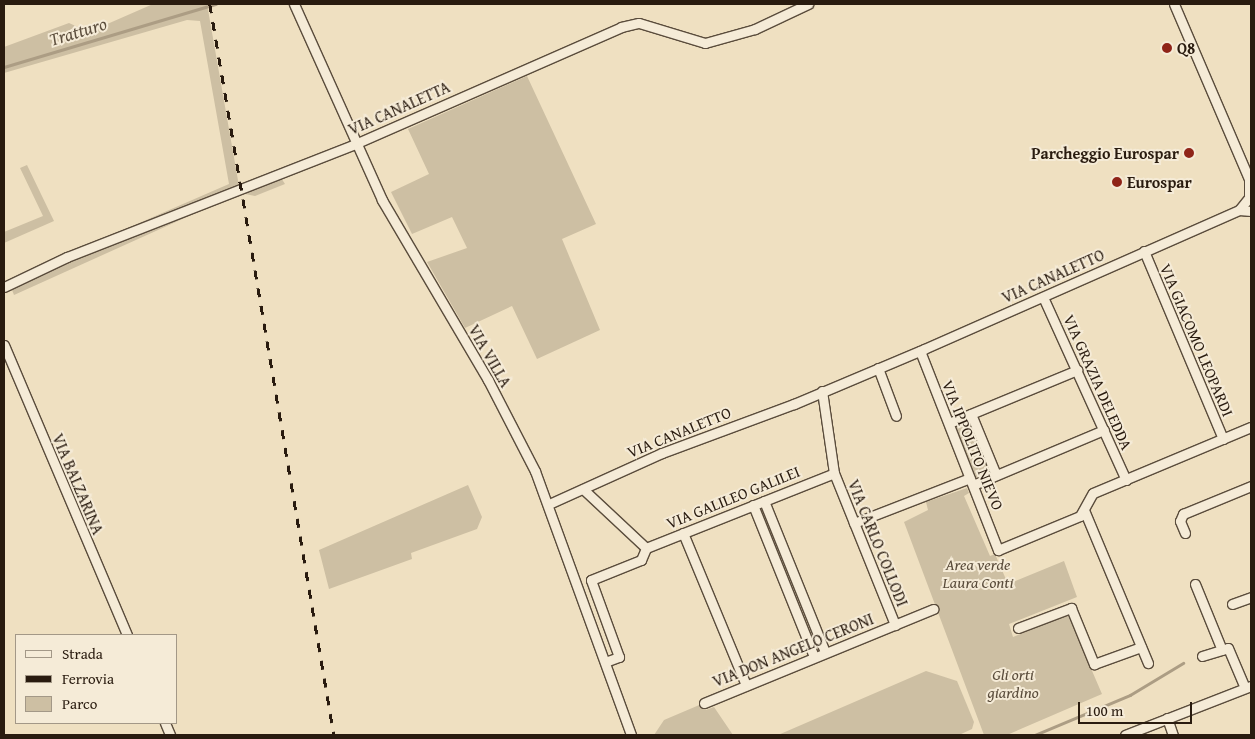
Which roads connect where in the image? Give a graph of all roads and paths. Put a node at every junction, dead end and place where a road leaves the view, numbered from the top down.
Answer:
1 (294, 4) edge
2 (808, 4) edge
3 (1174, 4) edge
4 (355, 144) junction
5 (1250, 180) edge
6 (1249, 196) edge
7 (1239, 210) junction
8 (1251, 210) edge
9 (1144, 251) junction
10 (4, 288) edge
11 (1043, 297) junction
12 (4, 345) edge
13 (920, 351) junction
14 (878, 368) junction
15 (1077, 370) junction
16 (822, 392) junction
17 (971, 414) junction
18 (896, 416) dead end
19 (949, 423) junction
20 (1251, 427) edge
21 (1104, 430) junction
22 (1223, 439) junction
23 (834, 472) junction
24 (996, 475) junction
25 (1126, 480) junction
26 (972, 481) junction
27 (1251, 486) edge
28 (583, 489) junction
29 (764, 501) junction
30 (549, 504) junction
31 (753, 505) junction
32 (1084, 510) junction
33 (854, 523) junction
34 (683, 533) junction
35 (1185, 533) dead end
36 (646, 548) junction
37 (1195, 584) dead end
38 (1251, 597) edge
39 (1232, 604) dead end
40 (933, 609) dead end
41 (895, 625) junction
42 (1018, 628) dead end
43 (127, 634) edge
44 (1141, 647) junction
45 (1222, 650) junction
46 (825, 652) junction
47 (1202, 656) dead end
48 (814, 657) junction
49 (605, 662) junction
50 (1148, 663) dead end
51 (746, 686) junction
52 (1248, 687) edge
53 (704, 704) dead end
54 (1167, 718) junction
55 (631, 735) edge
56 (1126, 735) edge
57 (1173, 735) edge

1 - 4 street, VIA VILLA
2 - 4 street, VIA CANALETTA
3 - 5 street
4 - 10 street, VIA CANALETTA
4 - 30 street, VIA VILLA
5 - 6 street
6 - 7 street, VIA CANALETTO
6 - 8 street
7 - 8 street, VIA CANALETTO
7 - 9 street, VIA CANALETTO
9 - 11 street, VIA CANALETTO
9 - 22 street, VIA GIACOMO LEOPARDI
11 - 13 street, VIA CANALETTO
11 - 15 street, VIA GRAZIA DELEDDA
12 - 43 street, VIA BALZARINA
13 - 14 street, VIA CANALETTO
13 - 19 street, VIA IPPOLITO NIEVO
14 - 16 street, VIA CANALETTO
14 - 18 street
15 - 17 street
15 - 21 street, VIA GRAZIA DELEDDA
16 - 23 street
16 - 28 street, VIA CANALETTO
17 - 19 street
17 - 24 street
19 - 26 street, VIA IPPOLITO NIEVO
20 - 22 street
21 - 24 street
21 - 25 street, VIA GRAZIA DELEDDA
22 - 25 street
23 - 29 street, VIA GALILEO GALILEI
23 - 33 street, VIA CARLO COLLODI
24 - 26 street
25 - 32 street
26 - 32 street, VIA IPPOLITO NIEVO
26 - 33 street
27 - 35 street
28 - 30 street, VIA CANALETTO
28 - 36 street
29 - 31 street, VIA GALILEO GALILEI
29 - 46 street
30 - 49 street, VIA VILLA
31 - 34 street, VIA GALILEO GALILEI
31 - 48 street
32 - 44 street
33 - 41 street, VIA CARLO COLLODI
34 - 36 street, VIA GALILEO GALILEI
34 - 51 street
36 - 49 street
37 - 45 street
38 - 39 street
40 - 41 street, VIA DON ANGELO CERONI
41 - 46 street, VIA DON ANGELO CERONI
42 - 44 street
44 - 50 street
45 - 47 street
45 - 52 street
46 - 48 street, VIA DON ANGELO CERONI
48 - 51 street, VIA DON ANGELO CERONI
49 - 55 street, VIA VILLA
51 - 53 street, VIA DON ANGELO CERONI
52 - 54 street
54 - 56 street
54 - 57 street

